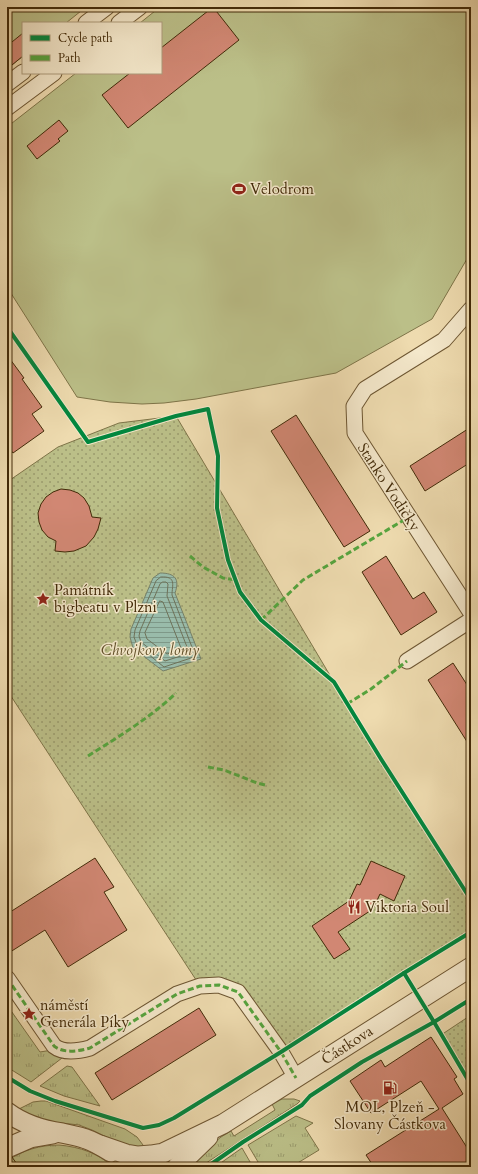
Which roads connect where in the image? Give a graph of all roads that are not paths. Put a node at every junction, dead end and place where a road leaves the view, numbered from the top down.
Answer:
1 (107, 7) edge
2 (140, 7) edge
3 (87, 22) edge
4 (120, 22) edge
5 (22, 73) edge
6 (53, 74) edge
7 (7, 84) edge
8 (7, 108) edge
9 (471, 309) edge
10 (471, 613) edge
11 (471, 620) edge
12 (407, 661) dead end
13 (471, 967) edge
14 (7, 978) edge
15 (296, 1078) junction
16 (7, 1112) edge
17 (223, 1124) junction
18 (68, 1135) junction
19 (100, 1145) junction
20 (7, 1148) edge
21 (128, 1167) edge
22 (177, 1167) edge

1 - 3 street
2 - 4 street
5 - 7 street
6 - 8 street
9 - 10 street, Stanko Vodičky
11 - 12 street
13 - 15 street, Částkova
14 - 15 street
15 - 17 street, Částkova
16 - 18 street
17 - 19 street, Částkova
17 - 22 street, Částkova
18 - 19 street
18 - 20 street
19 - 21 street

